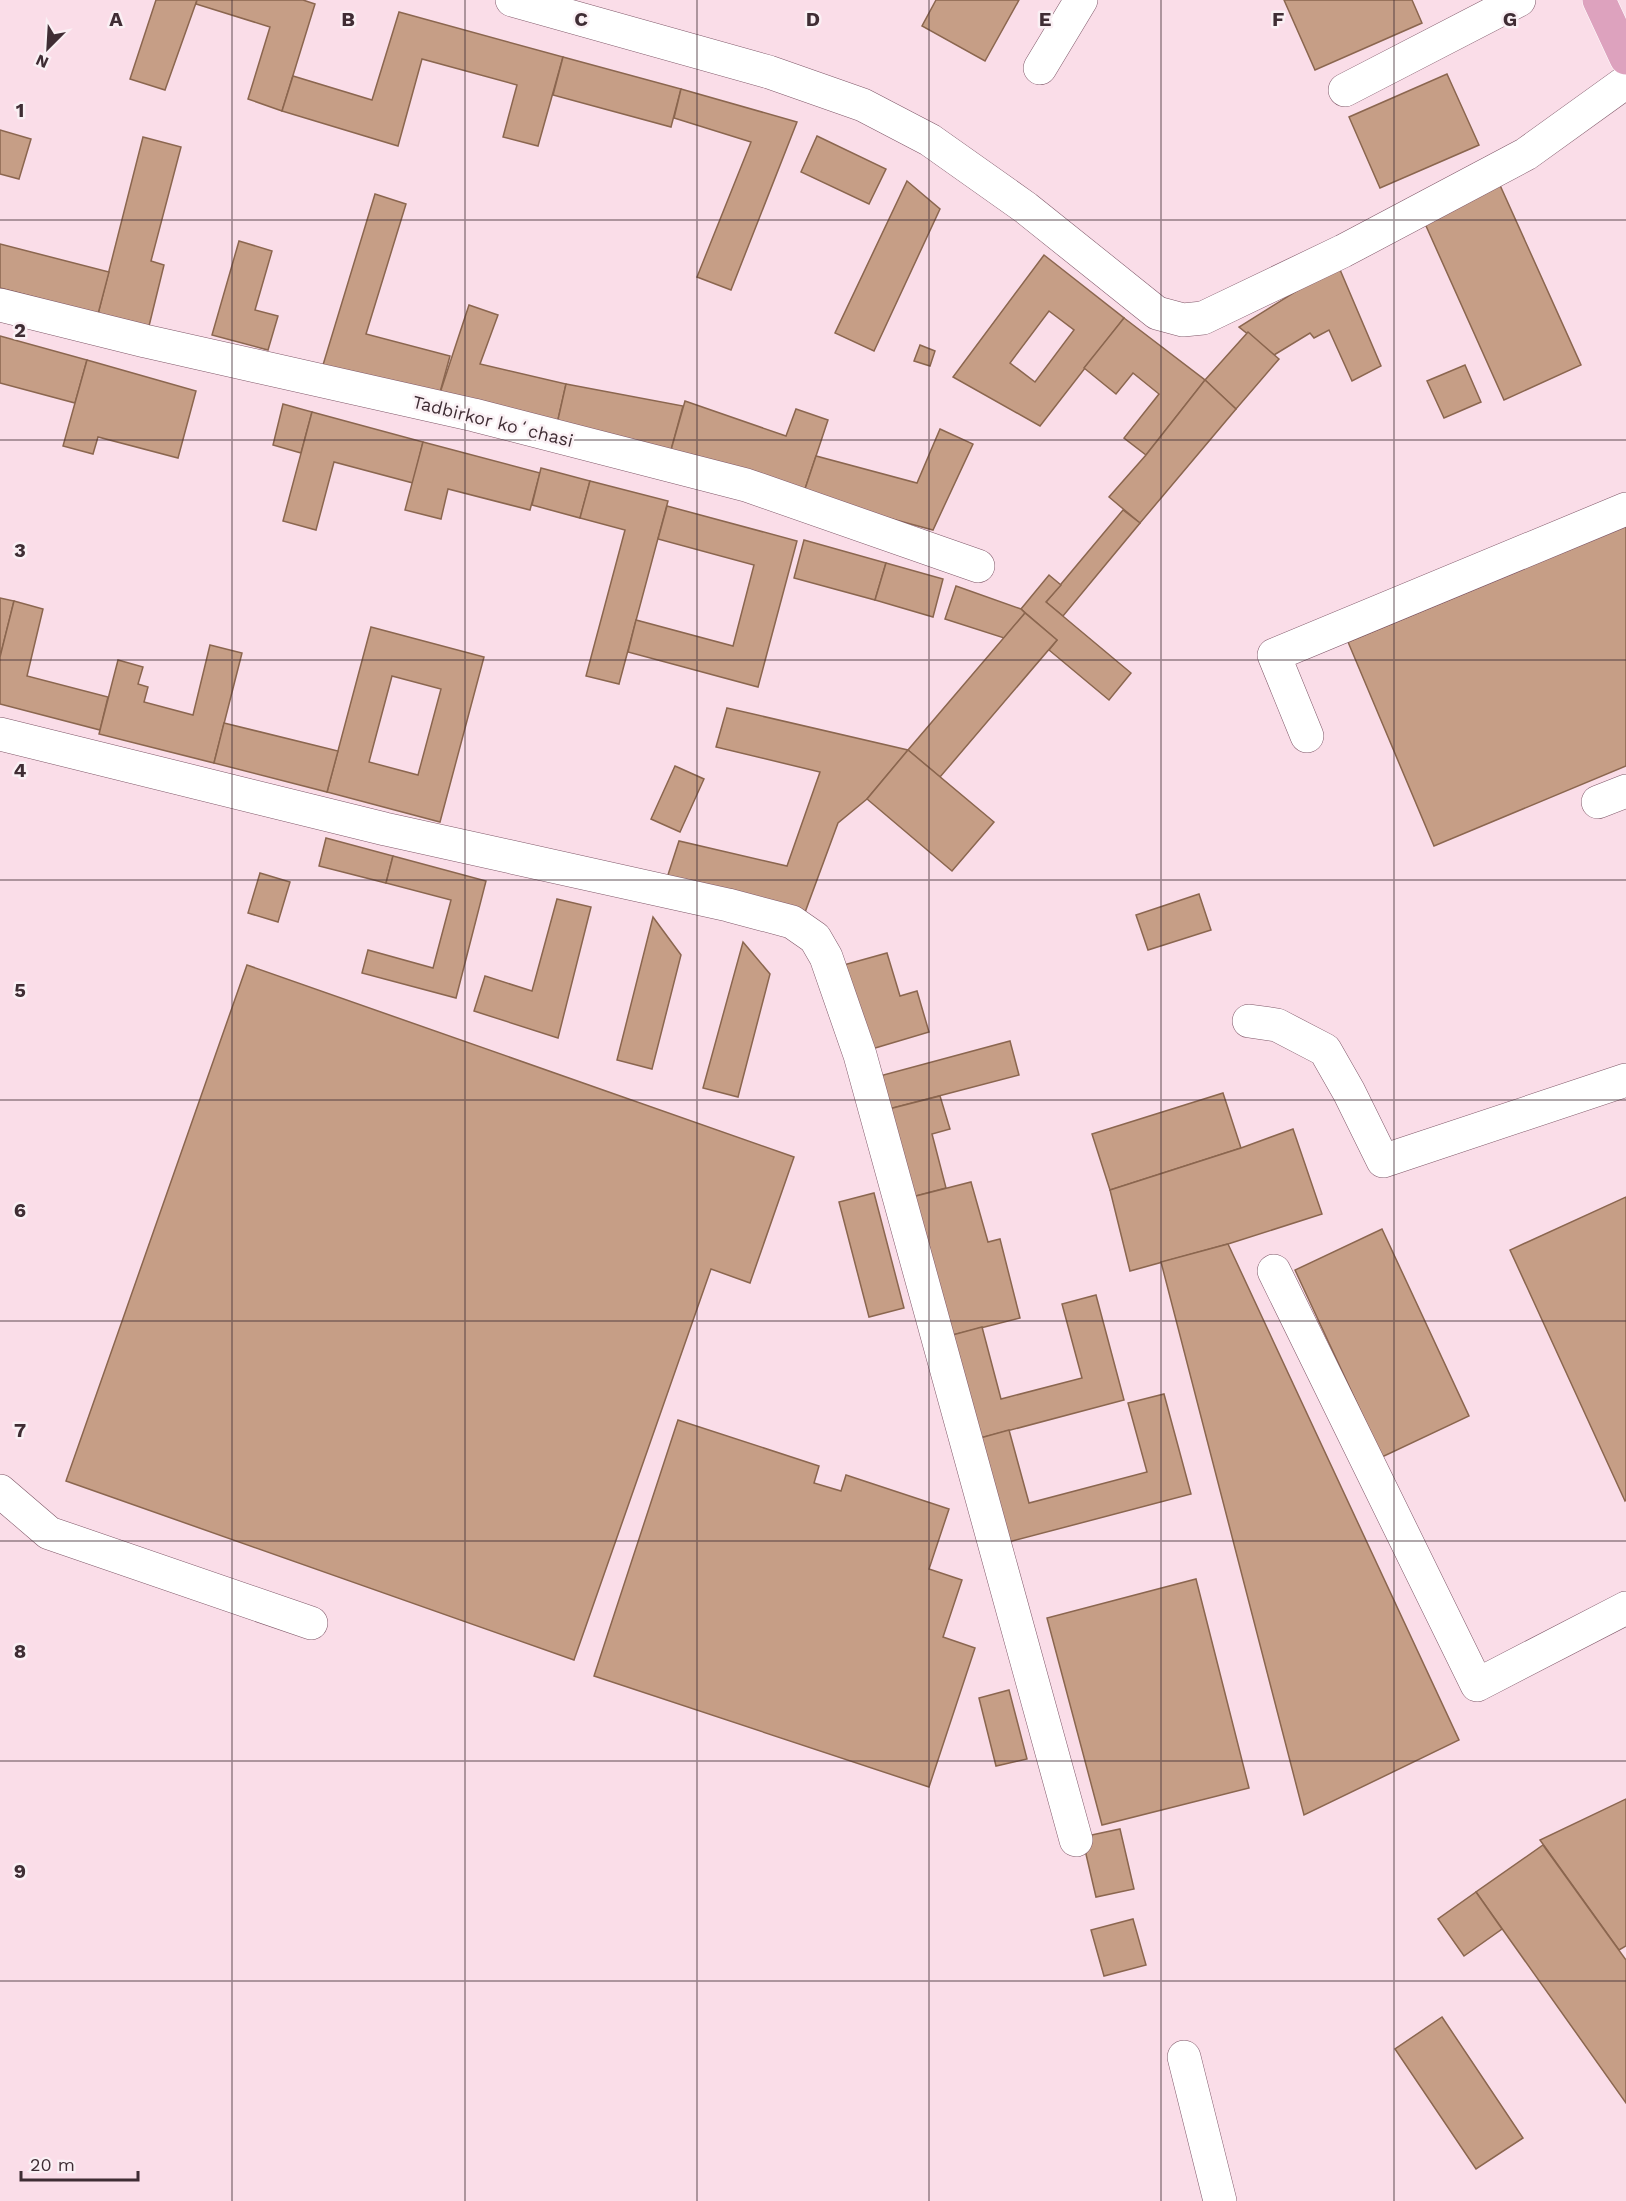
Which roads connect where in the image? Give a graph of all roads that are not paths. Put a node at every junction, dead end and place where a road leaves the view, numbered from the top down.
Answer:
1 (512, 0) edge
2 (1081, 0) edge
3 (1519, 0) edge
4 (1599, 0) edge
5 (1626, 58) edge
6 (1040, 68) dead end
7 (1626, 82) edge
8 (1346, 90) dead end
9 (0, 306) edge
10 (1626, 509) edge
11 (978, 566) dead end
12 (0, 734) edge
13 (1307, 736) dead end
14 (1249, 1021) dead end
15 (1626, 1080) edge
16 (1274, 1271) dead end
17 (0, 1491) edge
18 (1626, 1608) edge
19 (311, 1623) dead end
20 (1076, 1840) dead end
21 (1184, 2057) dead end
22 (1220, 2201) edge

1 - 7 street
2 - 6 street
3 - 8 street
4 - 5 main road
9 - 11 street, Tadbirkor koʻchasi
10 - 13 street
12 - 20 street
14 - 15 street
16 - 18 street
17 - 19 street
21 - 22 street

